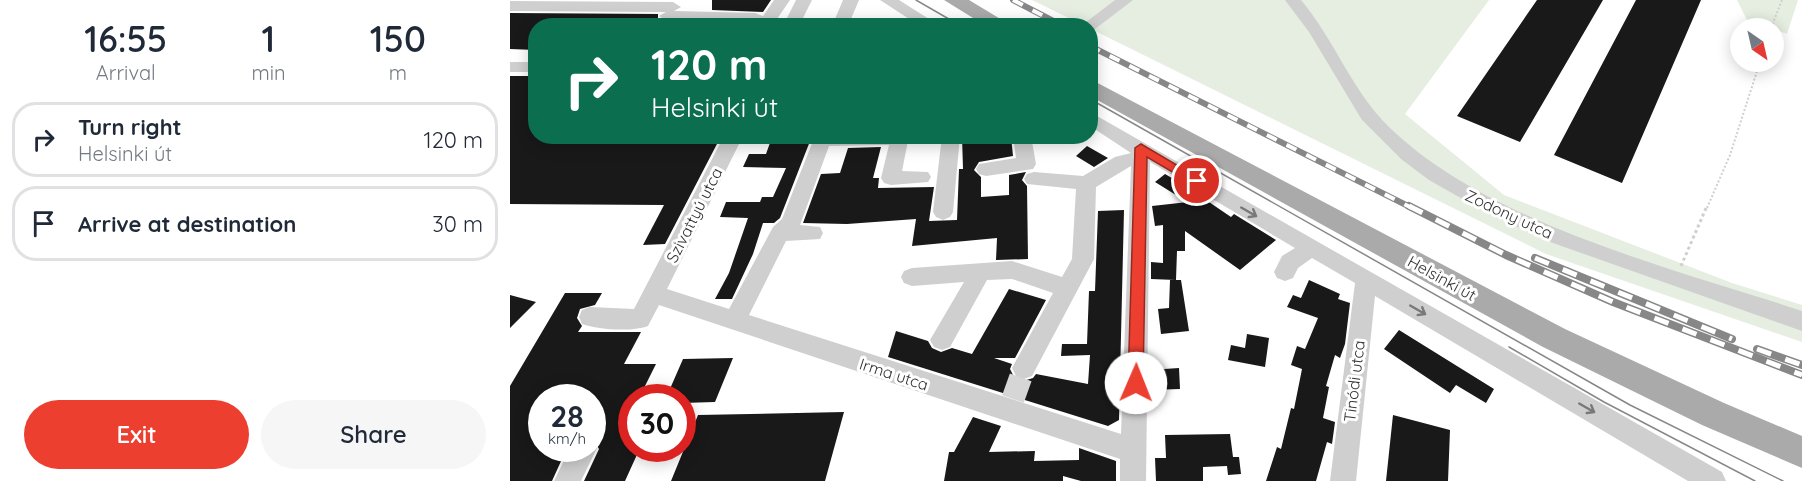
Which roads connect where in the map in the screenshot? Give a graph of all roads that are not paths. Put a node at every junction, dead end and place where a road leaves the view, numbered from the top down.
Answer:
1 (782, 0) edge
2 (804, 0) edge
3 (851, 0) edge
4 (888, 0) edge
5 (934, 0) edge
6 (954, 0) edge
7 (1125, 0) edge
8 (1293, 0) edge
9 (510, 6) edge
10 (669, 12) edge
11 (755, 18) edge
12 (772, 18) edge
13 (795, 18) edge
14 (843, 18) edge
15 (918, 18) edge
16 (966, 18) edge
17 (987, 18) edge
18 (1098, 19) edge
19 (510, 67) edge
20 (528, 67) edge
21 (1098, 77) edge
22 (1098, 90) edge
23 (1098, 123) edge
24 (730, 144) edge
25 (821, 144) edge
26 (898, 144) edge
27 (950, 144) edge
28 (1023, 144) edge
29 (1141, 152) junction
30 (986, 169) dead end
31 (921, 177) dead end
32 (1034, 178) dead end
33 (1086, 184) junction
34 (943, 212) dead end
35 (780, 233) junction
36 (813, 233) dead end
37 (1310, 248) junction
38 (981, 272) junction
39 (1285, 272) dead end
40 (912, 277) dead end
41 (1366, 280) junction
42 (1067, 288) junction
43 (654, 294) junction
44 (590, 317) dead end
45 (1802, 321) edge
46 (734, 322) junction
47 (942, 340) dead end
48 (1024, 368) tunnel mouth
49 (1790, 432) edge
50 (1134, 452) junction
51 (1802, 452) edge
52 (577, 462) edge
53 (567, 481) edge
54 (1133, 481) edge
55 (1342, 481) edge
56 (1713, 481) edge

1 - 12 street
2 - 13 street
3 - 14 street
4 - 15 street
5 - 16 main road
6 - 17 main road
7 - 18 street
8 - 45 street, Zodony utca
9 - 10 street
10 - 11 street
19 - 20 street
21 - 49 main road, Helsinki út
22 - 51 main road, Helsinki út
23 - 29 street
24 - 43 street, Szivattyú utca
25 - 35 street
26 - 31 street
27 - 34 street
28 - 30 street
29 - 33 street
29 -> 37 street
29 - 50 street
32 - 33 street
33 - 42 street
35 - 36 street
35 - 46 street
37 - 39 street
37 - 41 street
38 - 40 street
38 - 42 street
38 - 47 street
41 - 55 street, Tinódi utca
41 -> 56 street
42 - 48 street
43 - 44 street, Szivattyú utca
43 - 46 street, Irma utca
46 - 50 street, Irma utca
50 - 54 street
52 - 53 street

